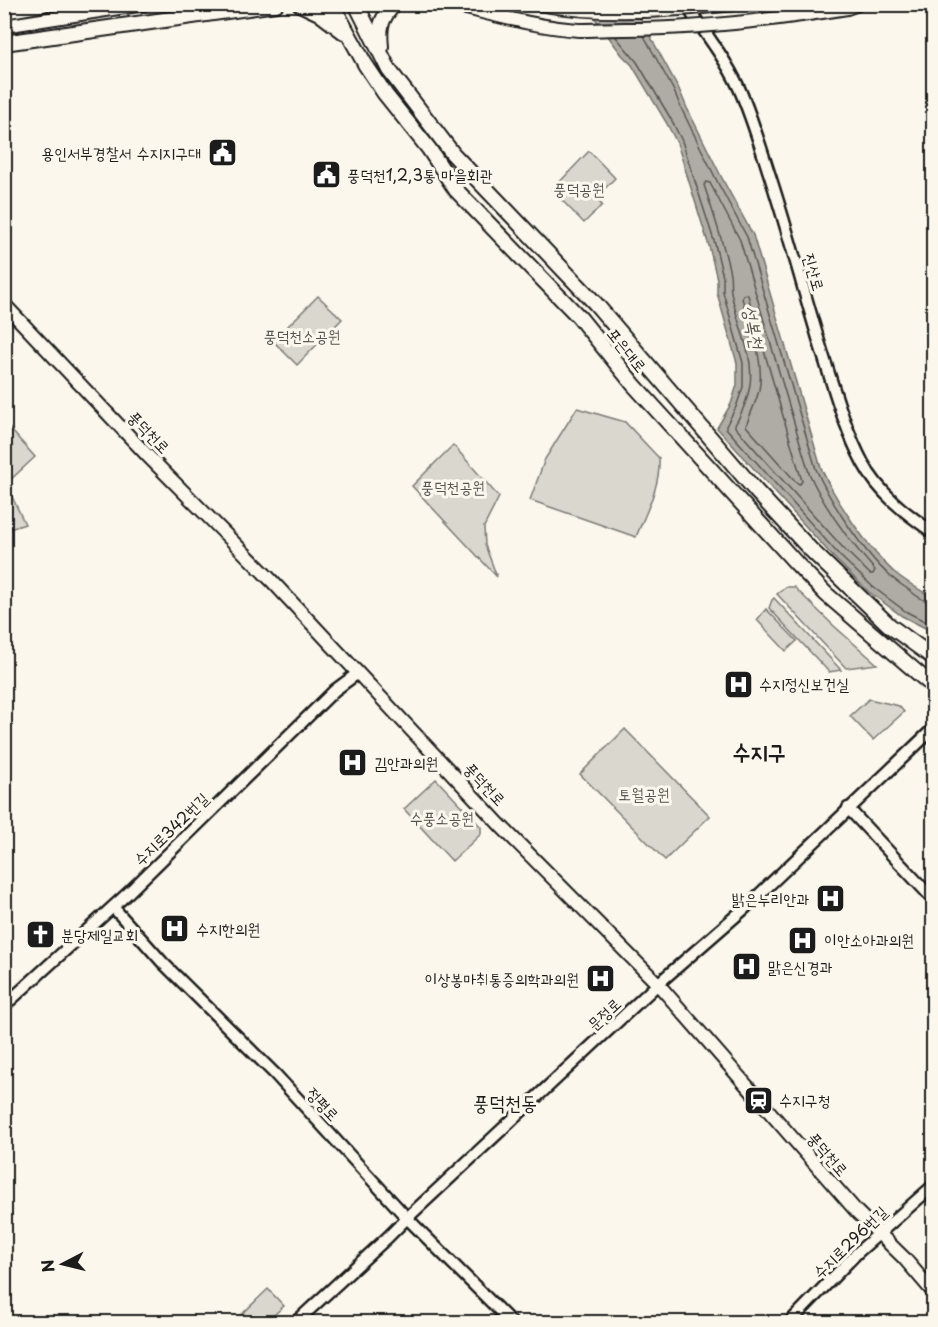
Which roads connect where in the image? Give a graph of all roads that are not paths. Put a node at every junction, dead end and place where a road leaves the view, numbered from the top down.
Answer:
1 (43, 4) edge
2 (144, 4) edge
3 (276, 4) edge
4 (300, 4) edge
5 (332, 4) edge
6 (356, 4) edge
7 (393, 4) edge
8 (450, 4) edge
9 (538, 4) edge
10 (685, 4) edge
11 (734, 4) edge
12 (853, 6) edge
13 (4, 11) edge
14 (363, 18) junction
15 (4, 27) edge
16 (347, 32) junction
17 (4, 43) edge
18 (382, 55) junction
19 (4, 304) edge
20 (933, 533) edge
21 (933, 658) edge
22 (358, 673) junction
23 (933, 687) edge
24 (933, 728) edge
25 (848, 808) junction
26 (933, 900) edge
27 (113, 907) junction
28 (658, 984) junction
29 (4, 1006) edge
30 (933, 1185) edge
31 (407, 1218) junction
32 (879, 1233) junction
33 (933, 1293) edge
34 (296, 1323) edge
35 (511, 1323) edge
36 (790, 1323) edge

1 - 13 main road
2 - 15 main road
3 - 17 main road
4 - 16 main road
5 - 16 main road, 포은대로
6 - 14 main road, 포은대로
7 - 18 main road
8 - 12 main road, bridge
9 - 11 main road, bridge
10 - 20 street, 진산로
14 - 16 main road
14 - 18 main road, 포은대로
16 - 23 main road, 포은대로
18 - 21 main road, 포은대로
19 - 22 main road, 풍덕천로
22 - 27 street, 수지로342번길
22 - 28 main road, 풍덕천로
24 - 25 street, 문정로
25 - 26 street
25 - 28 street, 문정로
27 - 29 street, 수지로342번길
27 - 31 street, 정평로
28 - 31 street, 문정로
28 - 32 main road, 풍덕천로
30 - 32 street, 수지로296번길
31 - 34 street, 문정로
31 - 35 street, 정평로
32 - 33 main road, 풍덕천로
32 - 36 street, 수지로296번길

